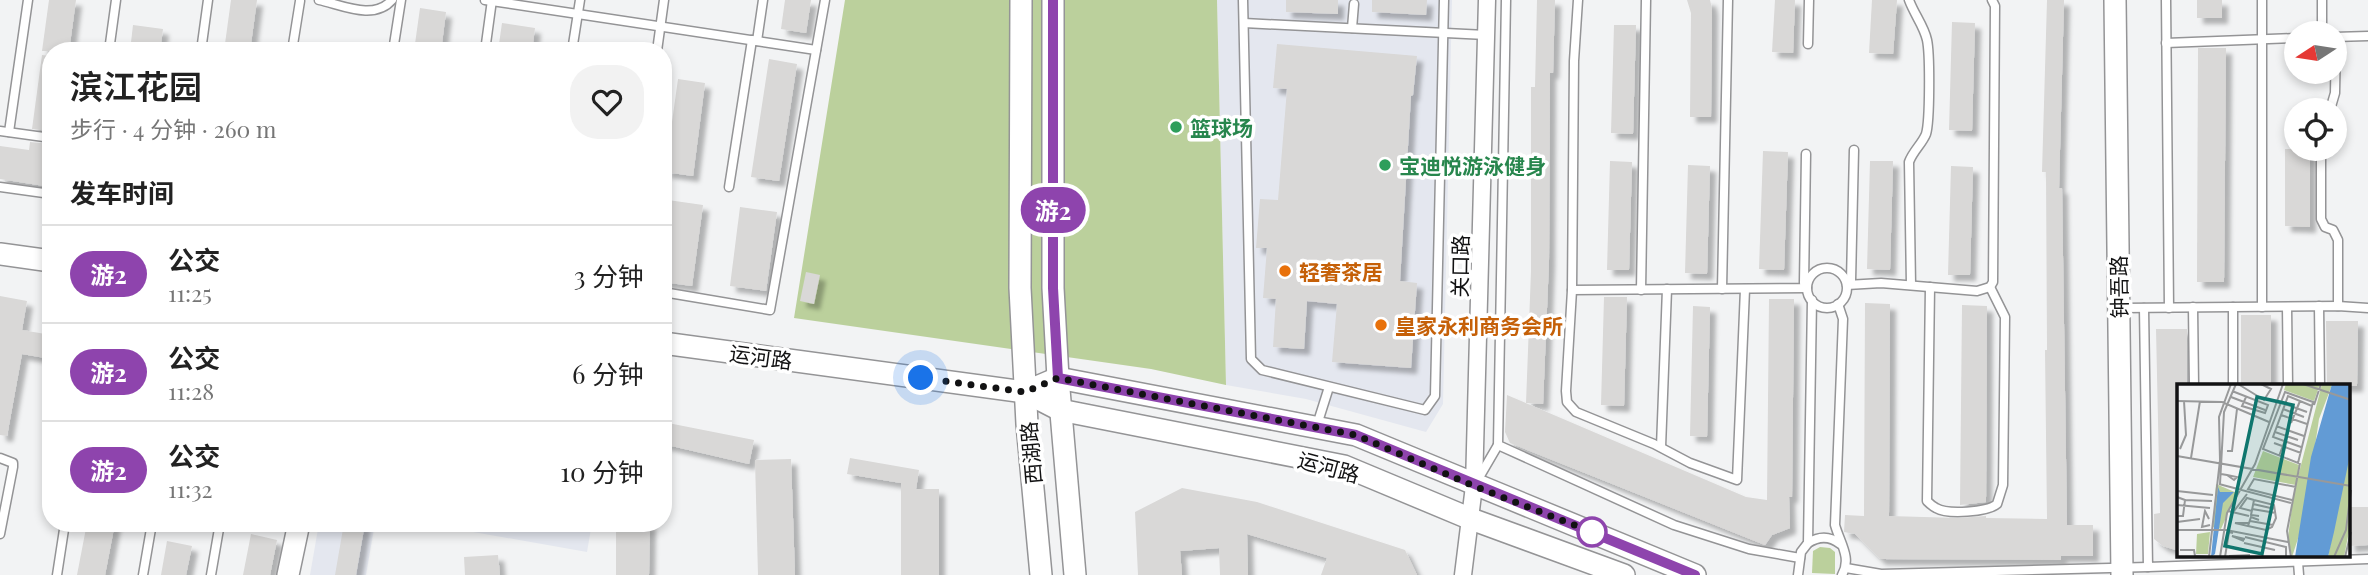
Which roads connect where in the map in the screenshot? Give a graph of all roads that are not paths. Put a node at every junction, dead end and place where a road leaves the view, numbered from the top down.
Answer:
1 (28, 0) edge
2 (116, 0) edge
3 (208, 0) edge
4 (317, 0) edge
5 (392, 0) edge
6 (401, 0) edge
7 (490, 0) edge
8 (580, 0) edge
9 (664, 0) edge
10 (763, 0) edge
11 (825, 0) edge
12 (1021, 0) edge
13 (1053, 0) edge
14 (1243, 0) edge
15 (1444, 0) edge
16 (1487, 0) edge
17 (1506, 0) edge
18 (1578, 0) edge
19 (1646, 0) edge
20 (1728, 0) edge
21 (1809, 0) edge
22 (1909, 0) edge
23 (2115, 0) edge
24 (2166, 0) edge
25 (2262, 0) edge
26 (2322, 0) edge
27 (298, 1) edge
28 (1995, 2) edge
29 (1354, 4) dead end
30 (578, 14) junction
31 (2322, 21) edge
32 (1244, 23) junction
33 (660, 26) junction
34 (1352, 28) junction
35 (1444, 33) junction
36 (1486, 35) junction
37 (2368, 36) edge
38 (2347, 37) edge
39 (2284, 39) edge
40 (2262, 40) junction
41 (755, 41) junction
42 (110, 42) edge
43 (202, 42) edge
44 (293, 42) edge
45 (394, 42) edge
46 (486, 42) edge
47 (573, 42) edge
48 (658, 42) edge
49 (2166, 43) junction
50 (1808, 44) dead end
51 (816, 50) junction
52 (5, 131) edge
53 (42, 137) edge
54 (1854, 150) dead end
55 (1806, 154) dead end
56 (2321, 161) edge
57 (0, 187) edge
58 (729, 187) dead end
59 (42, 193) edge
60 (0, 254) edge
61 (42, 260) edge
62 (1847, 285) junction
63 (1911, 285) junction
64 (1930, 287) junction
65 (1990, 287) junction
66 (1807, 288) junction
67 (1667, 289) junction
68 (1723, 289) junction
69 (1745, 289) junction
70 (1572, 290) junction
71 (1641, 290) junction
72 (672, 294) edge
73 (1812, 300) junction
74 (1838, 304) junction
75 (2319, 306) junction
76 (2338, 306) junction
77 (2193, 307) junction
78 (2233, 307) junction
79 (2263, 307) junction
80 (2287, 307) junction
81 (2119, 308) junction
82 (2144, 308) junction
83 (2169, 308) junction
84 (2368, 308) edge
85 (672, 344) edge
86 (1058, 378) junction
87 (2194, 384) edge
88 (2233, 384) edge
89 (2288, 384) edge
90 (2320, 384) edge
91 (1329, 387) junction
92 (1025, 392) junction
93 (1060, 410) junction
94 (1316, 428) junction
95 (1498, 445) junction
96 (1661, 447) junction
97 (0, 458) edge
98 (1474, 486) junction
99 (1471, 519) junction
100 (64, 532) edge
101 (150, 532) edge
102 (218, 532) edge
103 (297, 532) edge
104 (0, 534) edge
105 (1808, 543) junction
106 (1840, 544) junction
107 (2368, 559) edge
108 (1800, 561) junction
109 (2298, 562) junction
110 (2148, 567) junction
111 (1844, 571) edge
112 (2122, 571) edge
113 (57, 575) edge
114 (143, 575) edge
115 (211, 575) edge
116 (288, 575) edge
117 (1041, 575) edge
118 (1075, 575) edge
119 (1463, 575) edge
120 (1624, 575) edge
121 (1695, 575) edge
122 (1798, 575) edge
123 (1805, 575) edge
124 (2299, 575) edge

1 - 52 lane
2 - 42 lane
3 - 43 lane
4 - 5 lane
4 - 27 lane
6 - 45 lane
7 - 30 lane
7 - 46 lane
8 - 30 lane
9 - 33 lane
10 - 41 lane
11 - 51 lane
12 - 92 street, 西湖路
13 - 86 street, 西湖路
14 - 32 lane
15 - 35 lane
16 - 36 street, 关口路
17 - 95 lane
18 - 70 lane
19 - 71 lane
20 - 68 lane
21 - 50 lane
22 - 63 lane
23 - 81 street, 钟吾路
24 - 49 lane
25 - 40 lane
26 - 31 lane
27 - 44 lane
28 - 65 lane
29 - 34 lane
30 - 33 lane
30 - 47 lane
32 - 34 lane
32 - 91 lane
33 - 41 lane
33 - 48 lane
34 - 35 lane
35 - 36 lane
35 - 91 lane
36 - 98 street, 关口路
37 - 38 lane
39 - 40 lane
40 - 49 lane
40 - 79 lane
41 - 51 lane
41 - 58 lane
49 - 83 lane
51 - 72 lane
52 - 53 lane
54 - 62 lane
55 - 66 lane
56 - 76 lane
57 - 59 lane
60 - 61 street
62 - 63 lane
62 - 66 lane
62 - 74 lane
63 - 64 lane
64 - 65 lane
64 - 65 lane
66 - 69 lane
66 - 73 lane
67 - 68 lane
67 - 71 lane
67 - 96 lane
68 - 69 lane
69 - 96 lane
70 - 71 lane
70 - 96 lane
73 - 74 lane
73 - 105 lane
74 - 106 lane
75 - 76 lane
75 - 80 lane
75 - 90 lane
76 - 84 lane
77 - 78 lane
77 - 83 lane
77 - 87 lane
78 - 79 lane
78 - 88 lane
79 - 80 lane
80 - 89 lane
81 - 82 lane
81 - 112 street, 钟吾路
82 - 83 lane
82 - 110 lane
85 - 92 street, 运河路
86 - 92 street
86 - 93 street, 西湖路
86 - 94 street, 运河路
91 - 94 lane
92 - 93 street, 运河路
92 - 117 street, 西湖路
93 - 99 street, 运河路
93 - 118 street, 西湖路
94 - 98 street, 运河路
95 - 98 lane
95 - 108 lane
97 - 104 lane
98 - 99 street, 关口路
98 - 121 street, 运河路
99 - 119 street, 关口路
99 - 120 street, 运河路
100 - 113 lane
101 - 114 lane
102 - 115 lane
103 - 116 street
105 - 106 lane
105 - 108 lane
106 - 111 lane
107 - 109 lane
108 - 122 lane
108 - 123 lane
109 - 110 lane
109 - 124 lane
110 - 112 lane
111 - 112 lane

